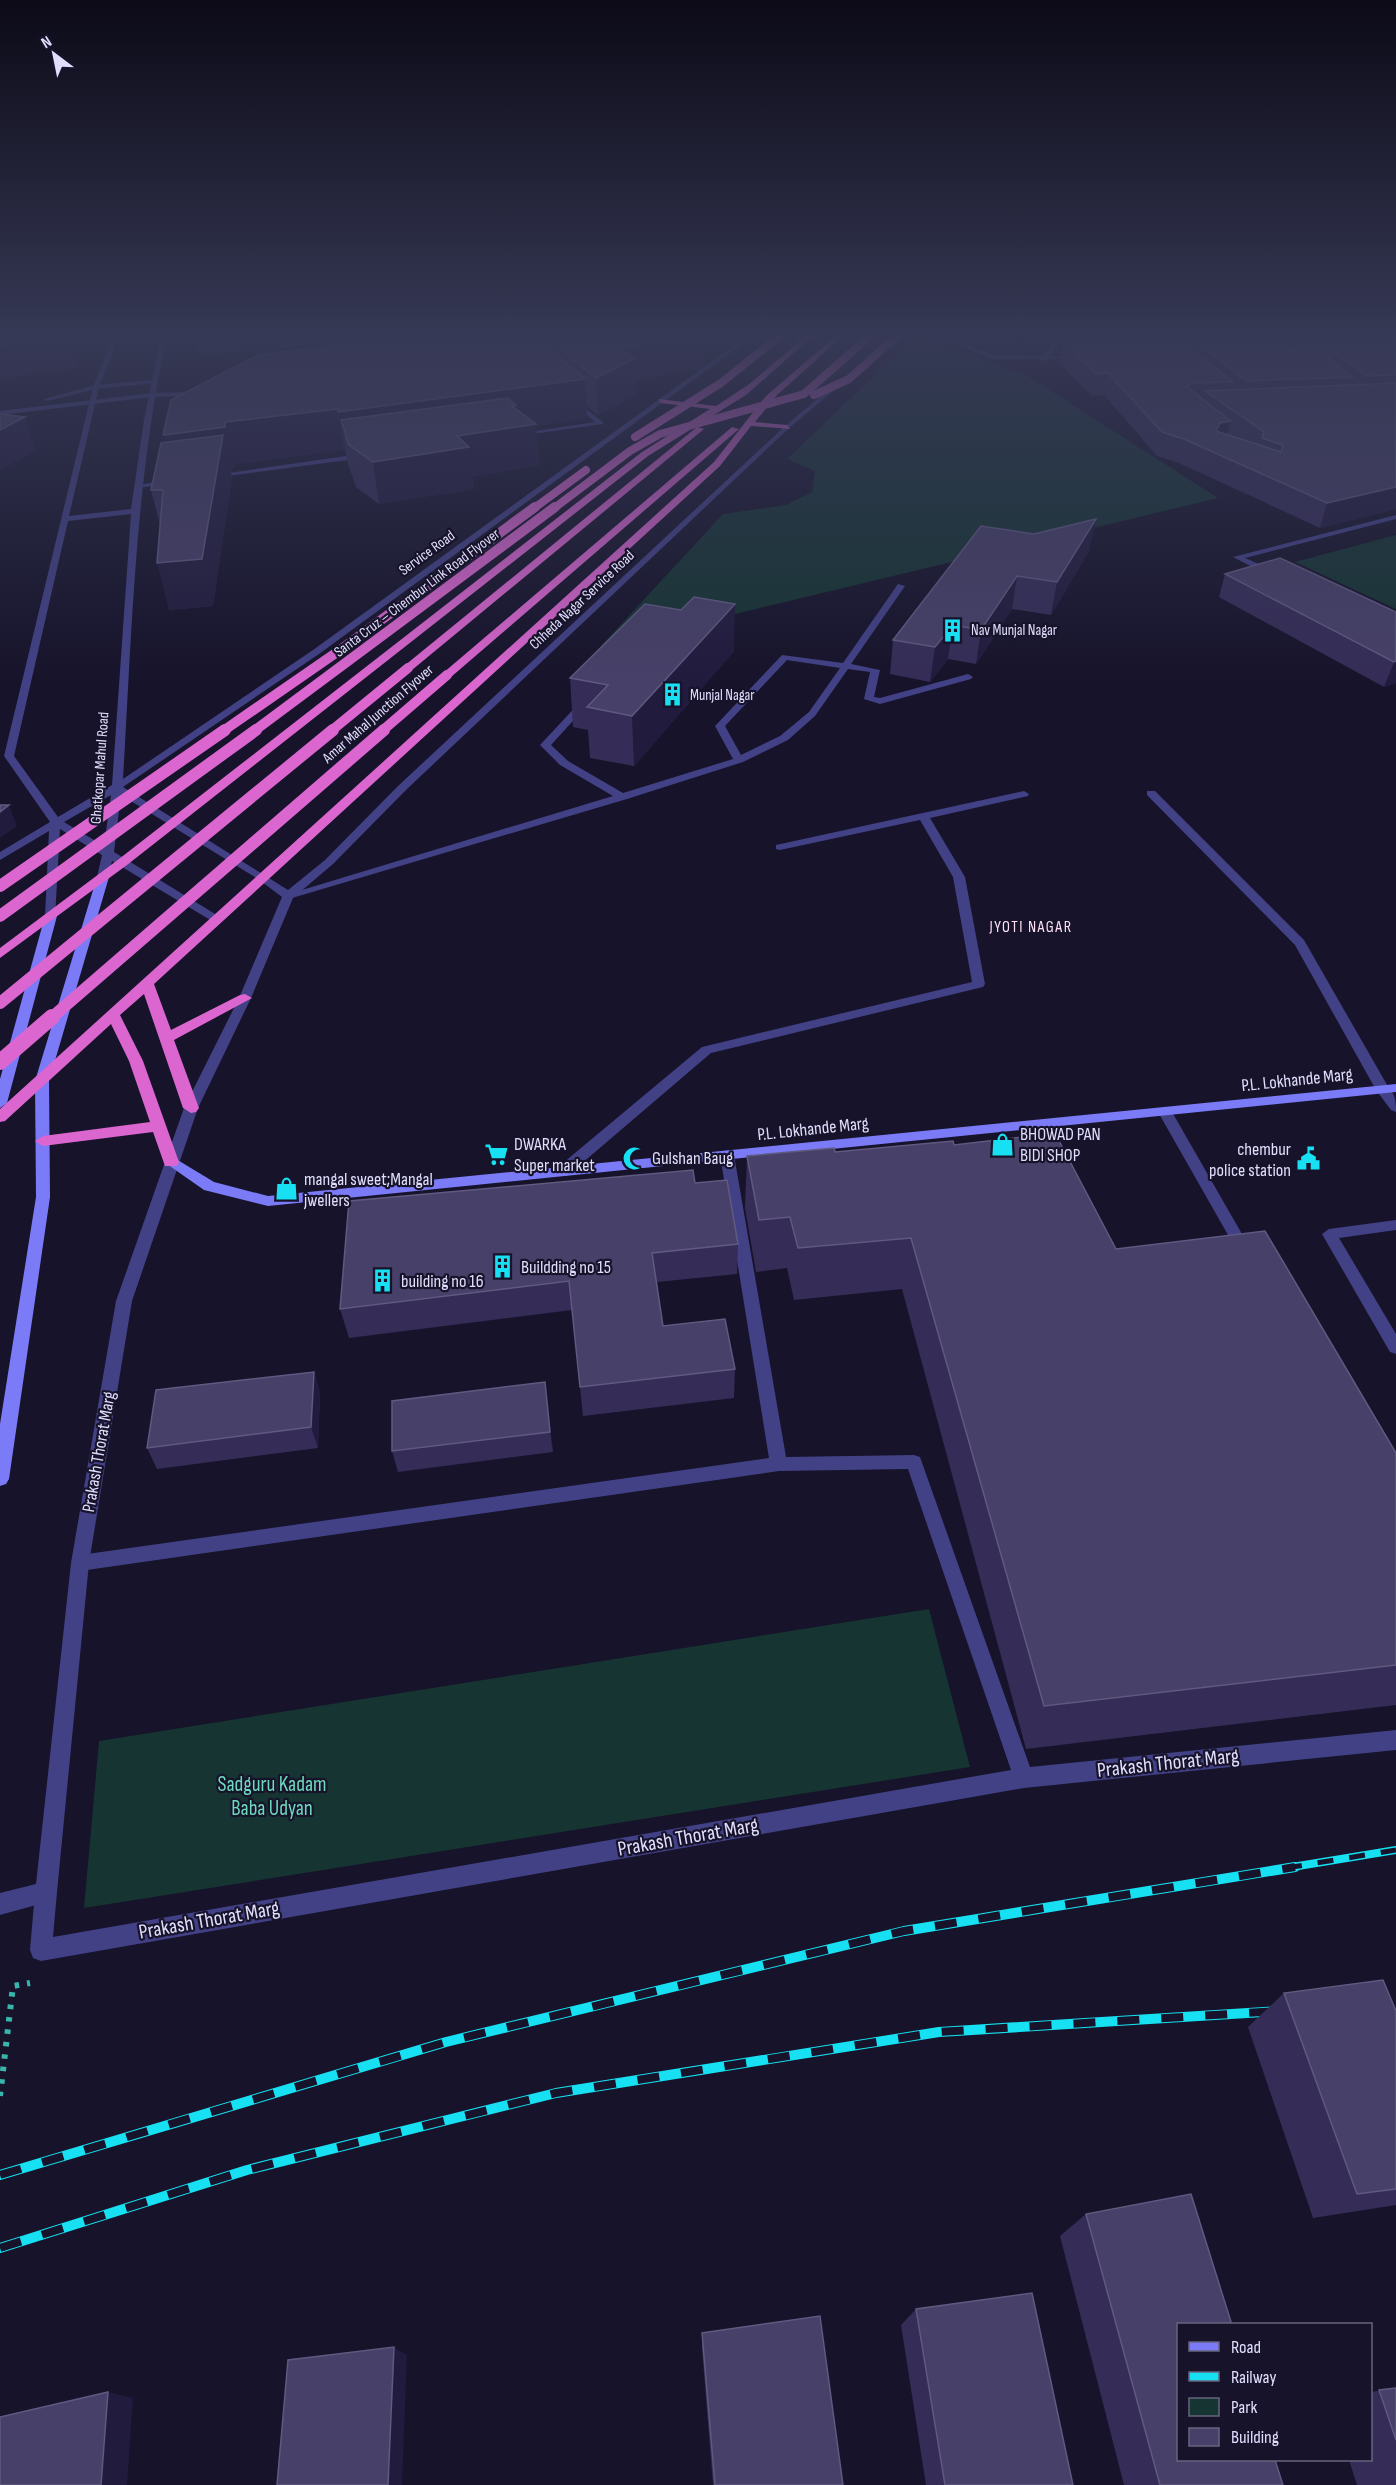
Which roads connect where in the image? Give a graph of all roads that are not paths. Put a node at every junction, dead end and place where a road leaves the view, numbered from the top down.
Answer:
1 (82, 451) edge
2 (143, 451) edge
3 (592, 451) edge
4 (614, 451) edge
5 (630, 451) edge
6 (650, 451) edge
7 (672, 451) edge
8 (710, 451) edge
9 (728, 451) edge
10 (761, 451) edge
11 (375, 454) edge
12 (197, 478) edge
13 (185, 479) edge
14 (138, 486) junction
15 (135, 511) junction
16 (1396, 517) edge
17 (66, 519) junction
18 (1280, 578) edge
19 (901, 586) dead end
20 (846, 665) junction
21 (968, 677) dead end
22 (593, 694) edge
23 (739, 760) junction
24 (116, 788) junction
25 (1151, 793) dead end
26 (1024, 794) dead end
27 (623, 797) junction
28 (923, 815) junction
29 (55, 821) junction
30 (173, 823) junction
31 (780, 847) dead end
32 (109, 854) junction
33 (0, 857) edge
34 (123, 862) junction
35 (103, 877) junction
36 (262, 877) junction
37 (0, 886) edge
38 (288, 896) junction
39 (0, 916) edge
40 (51, 916) junction
41 (216, 919) junction
42 (0, 954) edge
43 (147, 983) junction
44 (245, 998) junction
45 (0, 1003) edge
46 (112, 1012) junction
47 (168, 1037) junction
48 (0, 1062) edge
49 (42, 1081) junction
50 (1389, 1089) edge
51 (0, 1102) edge
52 (1396, 1107) edge
53 (191, 1108) junction
54 (1165, 1112) junction
55 (0, 1117) edge
56 (158, 1126) junction
57 (43, 1141) junction
58 (727, 1155) junction
59 (171, 1162) junction
60 (562, 1172) junction
61 (1396, 1225) edge
62 (1254, 1267) edge
63 (1396, 1348) edge
64 (779, 1464) junction
65 (0, 1479) edge
66 (80, 1563) junction
67 (1396, 1740) edge
68 (1024, 1778) junction
69 (46, 1892) junction
70 (0, 1904) edge

1 - 17 street
2 - 14 street, Ghatkopar Mahul Road
3 - 24 street, Service Road
4 - 37 highway, Santa Cruz – Chembur Link Road Flyover, bridge
5 - 39 highway, Santa Cruz – Chembur Link Road Flyover, bridge
6 - 30 highway
7 - 45 highway, Amar Mahal Junction Flyover, bridge
8 - 48 highway, Amar Mahal Junction Flyover, bridge
9 - 36 highway
10 - 38 street, Chheda Nagar Service Road
11 - 12 street
13 - 14 street
14 - 15 street, Ghatkopar Mahul Road
15 - 17 street
15 - 24 street, Ghatkopar Mahul Road
16 - 18 street
17 - 29 street
19 - 20 street
20 - 21 street
20 - 23 street
20 - 23 street
22 - 27 street
23 - 27 street
24 - 29 street, Service Road
24 - 30 street
24 - 32 street, Ghatkopar Mahul Road
25 - 50 street
26 - 28 street
27 - 38 street
28 - 31 street
28 - 60 street
29 - 32 street
29 - 33 street, Service Road
29 - 40 street
30 - 34 highway
30 - 36 street
32 - 34 street
32 - 35 street, Ghatkopar Mahul Road
34 - 35 highway
34 - 41 street
35 - 40 highway
35 - 49 main road, Ghatkopar Mahul Road
36 - 38 street
36 - 41 highway
38 - 44 street, Prakash Thorat Marg
40 - 42 highway
40 - 51 main road
41 - 43 highway
43 - 46 highway
43 - 47 highway
44 - 47 highway
44 - 53 street, Prakash Thorat Marg
46 - 49 highway
46 - 56 highway
47 - 53 highway
49 - 55 highway
49 - 57 main road, Ghatkopar Mahul Road
50 - 52 street
50 - 54 main road, P.L. Lokhande Marg
53 - 59 street, Prakash Thorat Marg
54 - 58 main road, P.L. Lokhande Marg
54 - 62 street
56 - 57 highway
56 - 59 highway
57 - 65 main road, Ghatkopar Mahul Road
58 - 60 main road, P.L. Lokhande Marg
58 - 64 street
59 - 60 main road, P.L. Lokhande Marg
59 - 66 street, Prakash Thorat Marg
61 - 63 street
64 - 66 street
64 - 68 street
66 - 69 street, Prakash Thorat Marg
67 - 68 street, Prakash Thorat Marg
68 - 69 street, Prakash Thorat Marg
69 - 70 street

